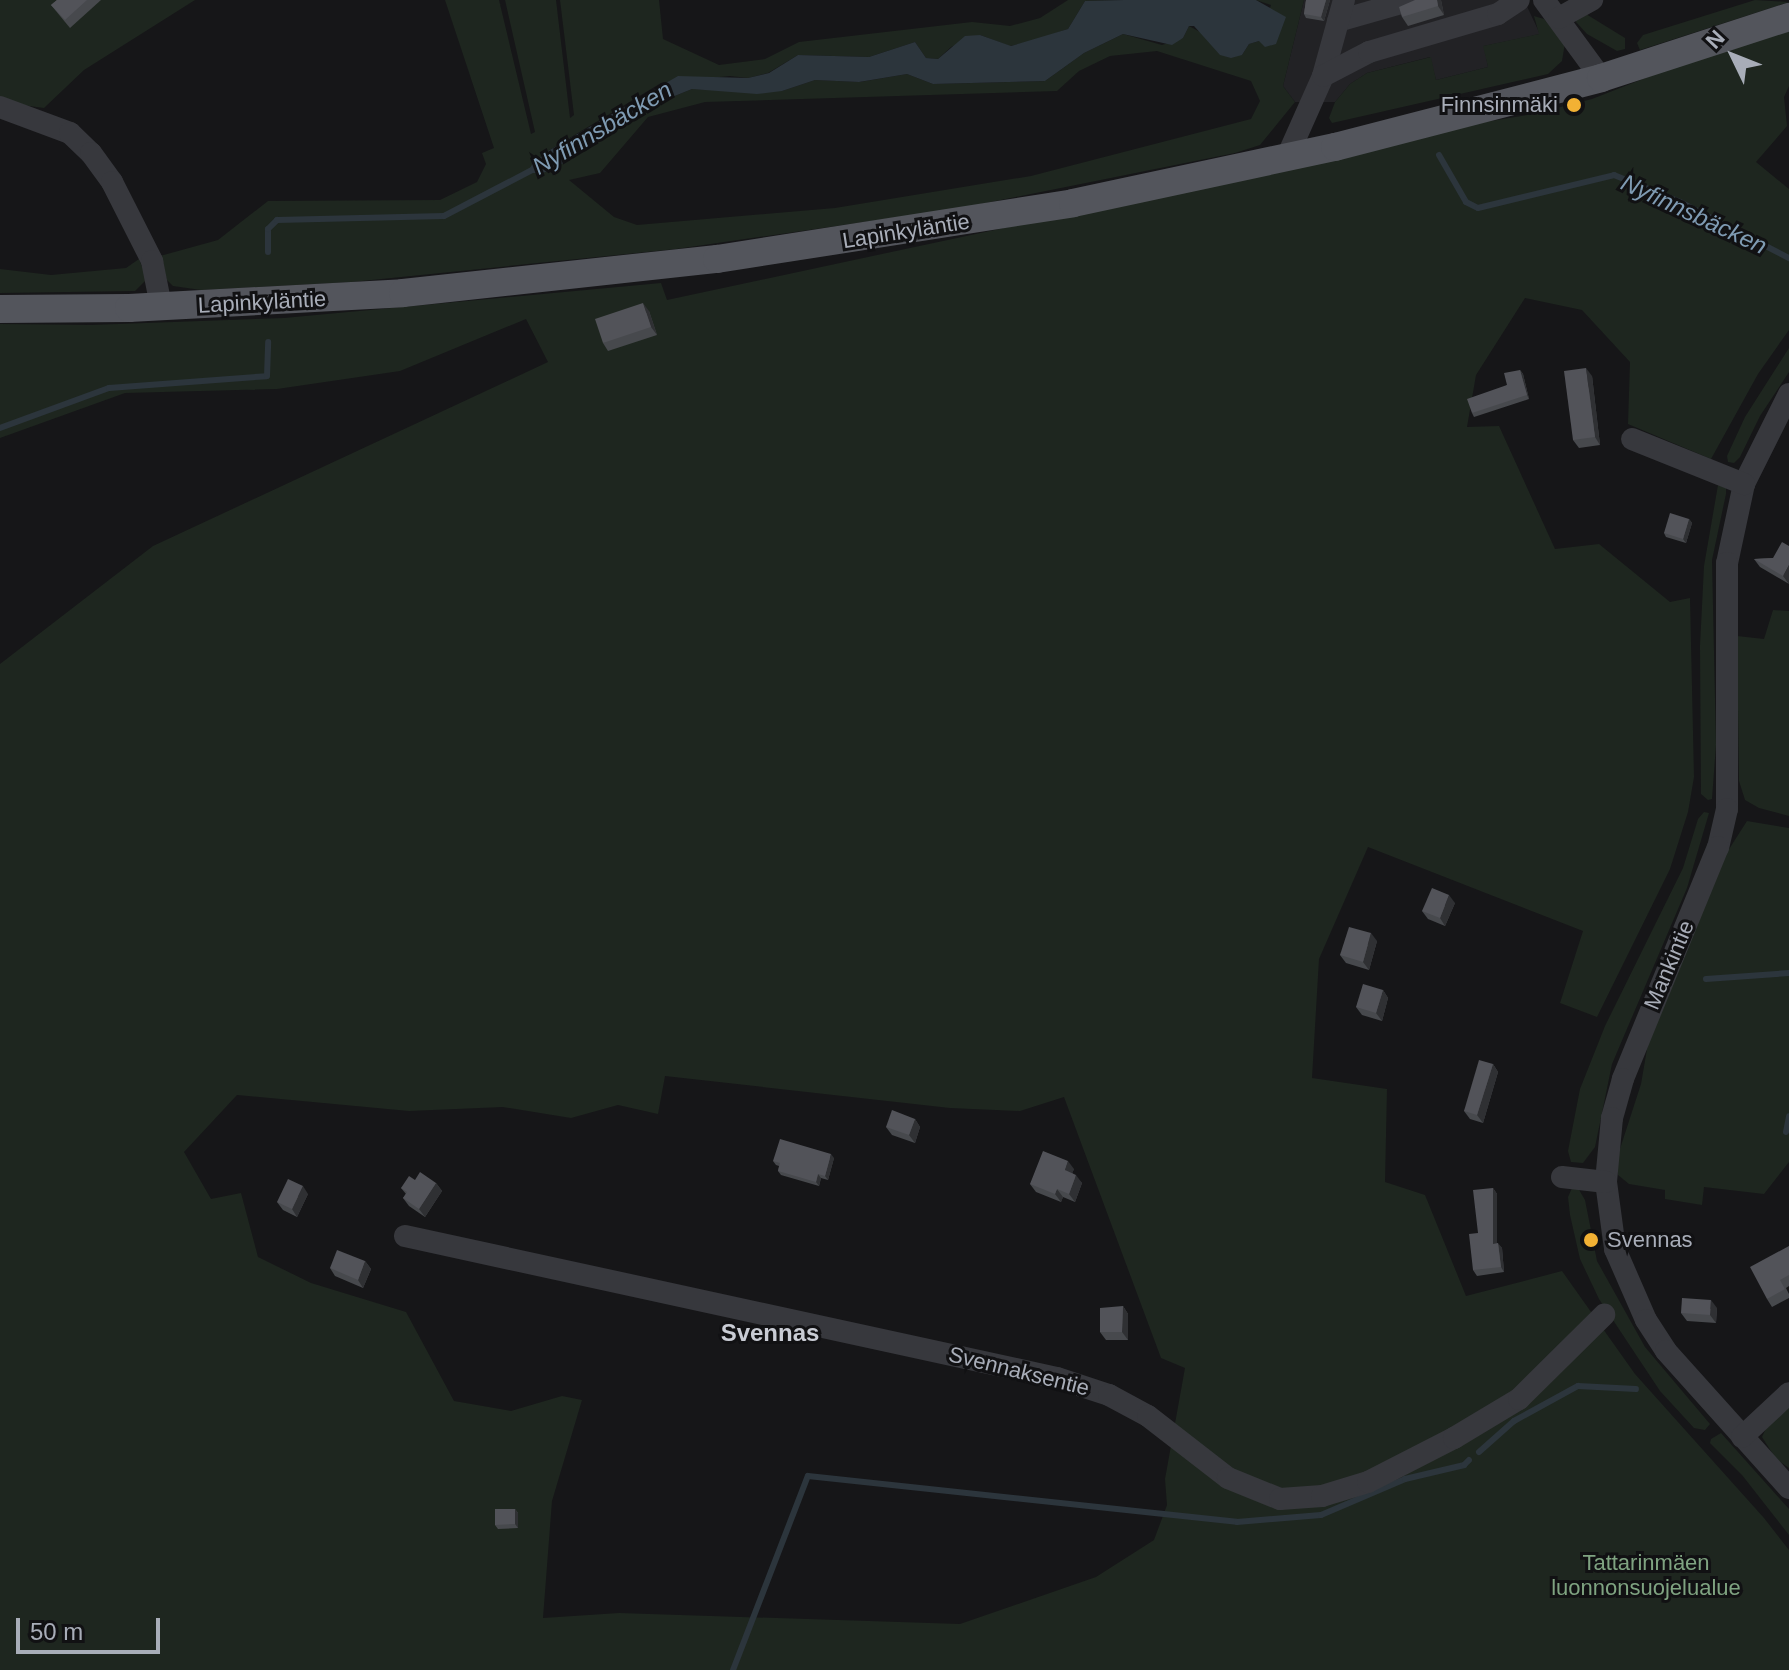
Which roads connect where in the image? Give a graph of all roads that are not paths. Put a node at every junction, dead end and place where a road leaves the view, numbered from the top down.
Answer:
1 (1411, 0) edge
2 (1519, 0) edge
3 (1544, 0) edge
4 (1592, 0) edge
5 (1493, 7) edge
6 (1341, 11) edge
7 (1789, 17) edge
8 (1559, 18) junction
9 (1323, 76) junction
10 (1601, 78) junction
11 (0, 107) edge
12 (1287, 157) junction
13 (161, 306) junction
14 (0, 309) edge
15 (1789, 394) edge
16 (1632, 439) dead end
17 (1744, 484) junction
18 (1562, 1177) dead end
19 (1606, 1182) junction
20 (405, 1236) dead end
21 (1604, 1315) dead end
22 (1789, 1393) edge
23 (1742, 1437) junction
24 (1789, 1488) edge

1 - 6 street
2 - 5 street
3 - 8 street
4 - 8 street
5 - 9 street
6 - 9 street
7 - 10 main road, Lapinkyläntie
8 - 10 street
9 - 12 street
10 - 12 main road, Lapinkyläntie
11 - 13 street
12 - 13 main road, Lapinkyläntie
13 - 14 main road, Lapinkyläntie
15 - 17 street, Mankintie
16 - 17 street
17 - 19 street, Mankintie
18 - 19 street
19 - 23 street, Mankintie
20 - 21 street, Svennaksentie
22 - 23 street
23 - 24 street, Mankintie

